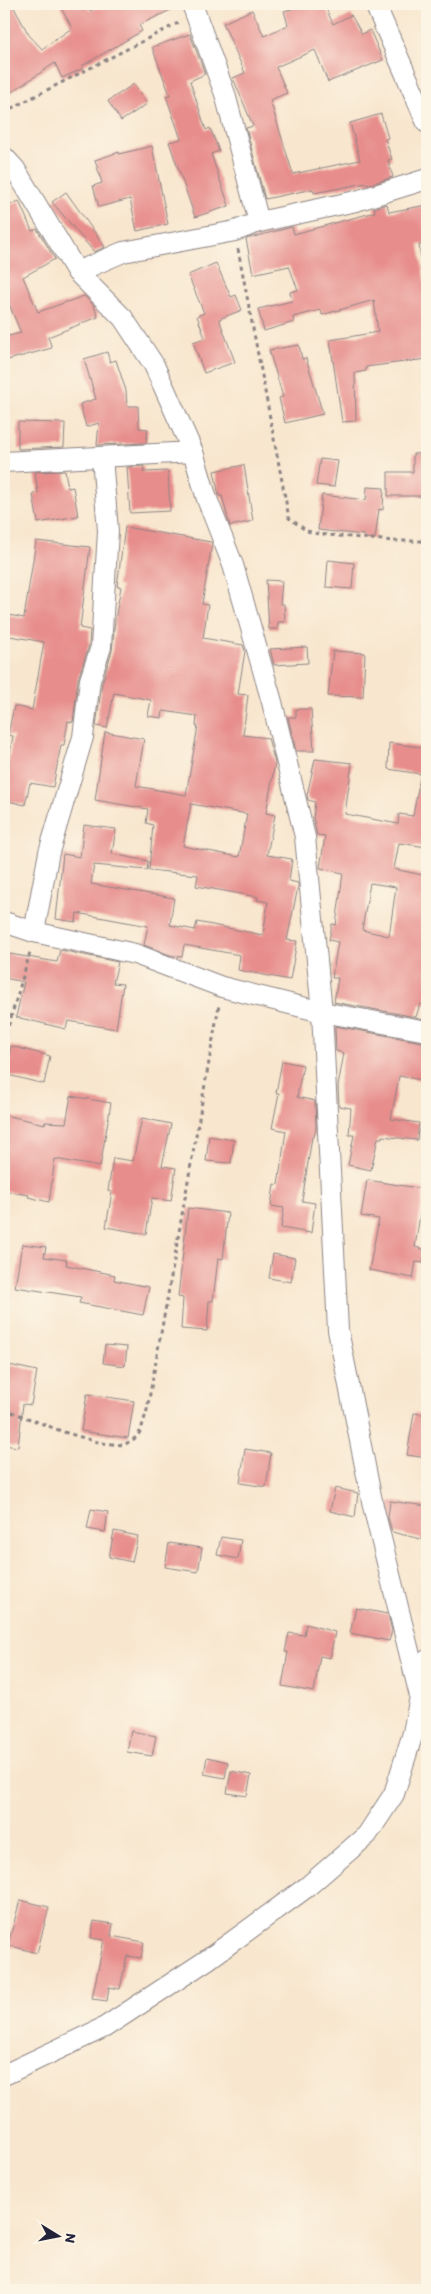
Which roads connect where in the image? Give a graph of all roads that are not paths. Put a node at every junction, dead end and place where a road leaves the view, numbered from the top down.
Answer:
1 (375, 4) edge
2 (194, 8) edge
3 (427, 123) edge
4 (4, 157) edge
5 (427, 179) edge
6 (259, 222) junction
7 (77, 272) junction
8 (193, 452) junction
9 (102, 457) junction
10 (4, 462) edge
11 (4, 922) edge
12 (34, 932) junction
13 (322, 1012) junction
14 (427, 1031) edge
15 (427, 1660) edge
16 (424, 1697) edge
17 (4, 2074) edge

1 - 3 street
2 - 6 street
4 - 7 street
5 - 6 street
6 - 7 street
7 - 8 street
8 - 9 street
8 - 13 street
9 - 10 street
9 - 12 street
11 - 12 street
12 - 13 street
13 - 14 street
13 - 16 street
15 - 16 street
16 - 17 street

